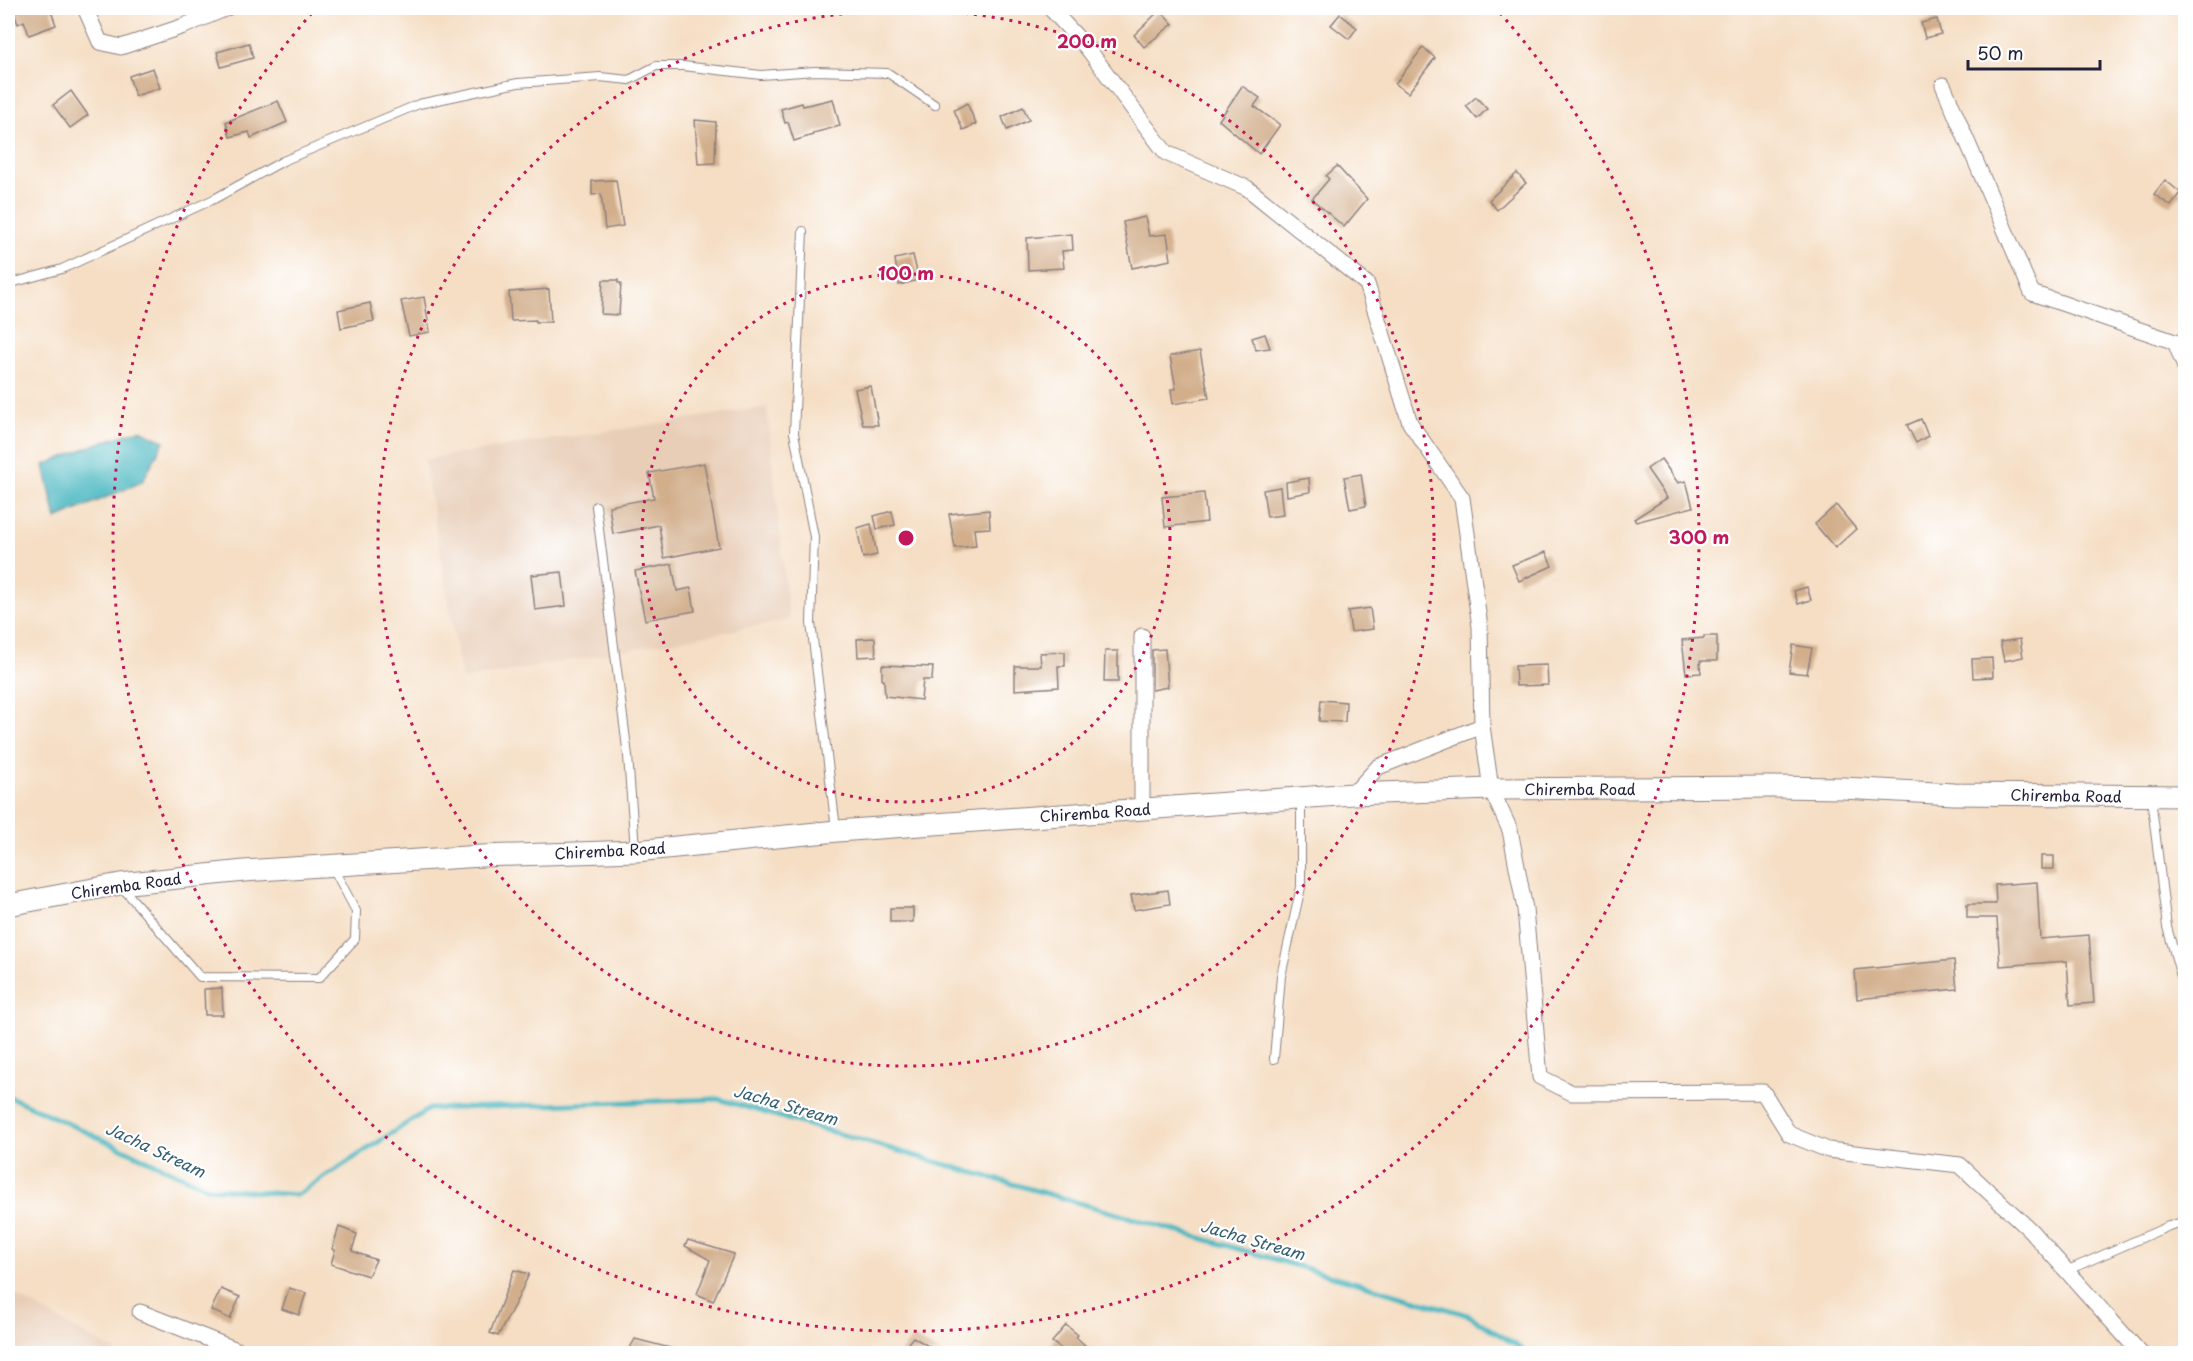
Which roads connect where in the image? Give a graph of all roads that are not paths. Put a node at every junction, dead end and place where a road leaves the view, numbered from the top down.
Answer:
1 (86, 8) edge
2 (227, 8) edge
3 (1050, 8) edge
4 (1943, 85) dead end
5 (935, 105) dead end
6 (803, 231) dead end
7 (8, 284) edge
8 (2186, 370) edge
9 (596, 506) dead end
10 (1142, 636) dead end
11 (1482, 726) junction
12 (1491, 789) junction
13 (1353, 794) junction
14 (2186, 796) edge
15 (1301, 797) junction
16 (2151, 797) junction
17 (1142, 810) junction
18 (837, 831) junction
19 (636, 850) junction
20 (333, 866) junction
21 (120, 884) junction
22 (8, 905) edge
23 (2186, 994) edge
24 (1274, 1059) dead end
25 (2186, 1221) edge
26 (2066, 1271) junction
27 (140, 1312) dead end
28 (247, 1353) edge
29 (2141, 1353) edge

1 - 2 street
3 - 11 street
4 - 8 street
5 - 7 lane
6 - 18 lane
9 - 19 lane
10 - 17 street
11 - 12 street
11 - 13 street
12 - 13 main road, Chiremba Road
12 - 16 main road, Chiremba Road
12 - 26 street
13 - 15 main road, Chiremba Road
14 - 16 main road, Chiremba Road
15 - 17 main road, Chiremba Road
15 - 24 lane
16 - 23 lane
17 - 18 main road, Chiremba Road
18 - 19 main road, Chiremba Road
19 - 20 main road, Chiremba Road
20 - 21 main road, Chiremba Road
20 - 21 lane
21 - 22 main road, Chiremba Road
25 - 26 lane
26 - 29 street
27 - 28 street

